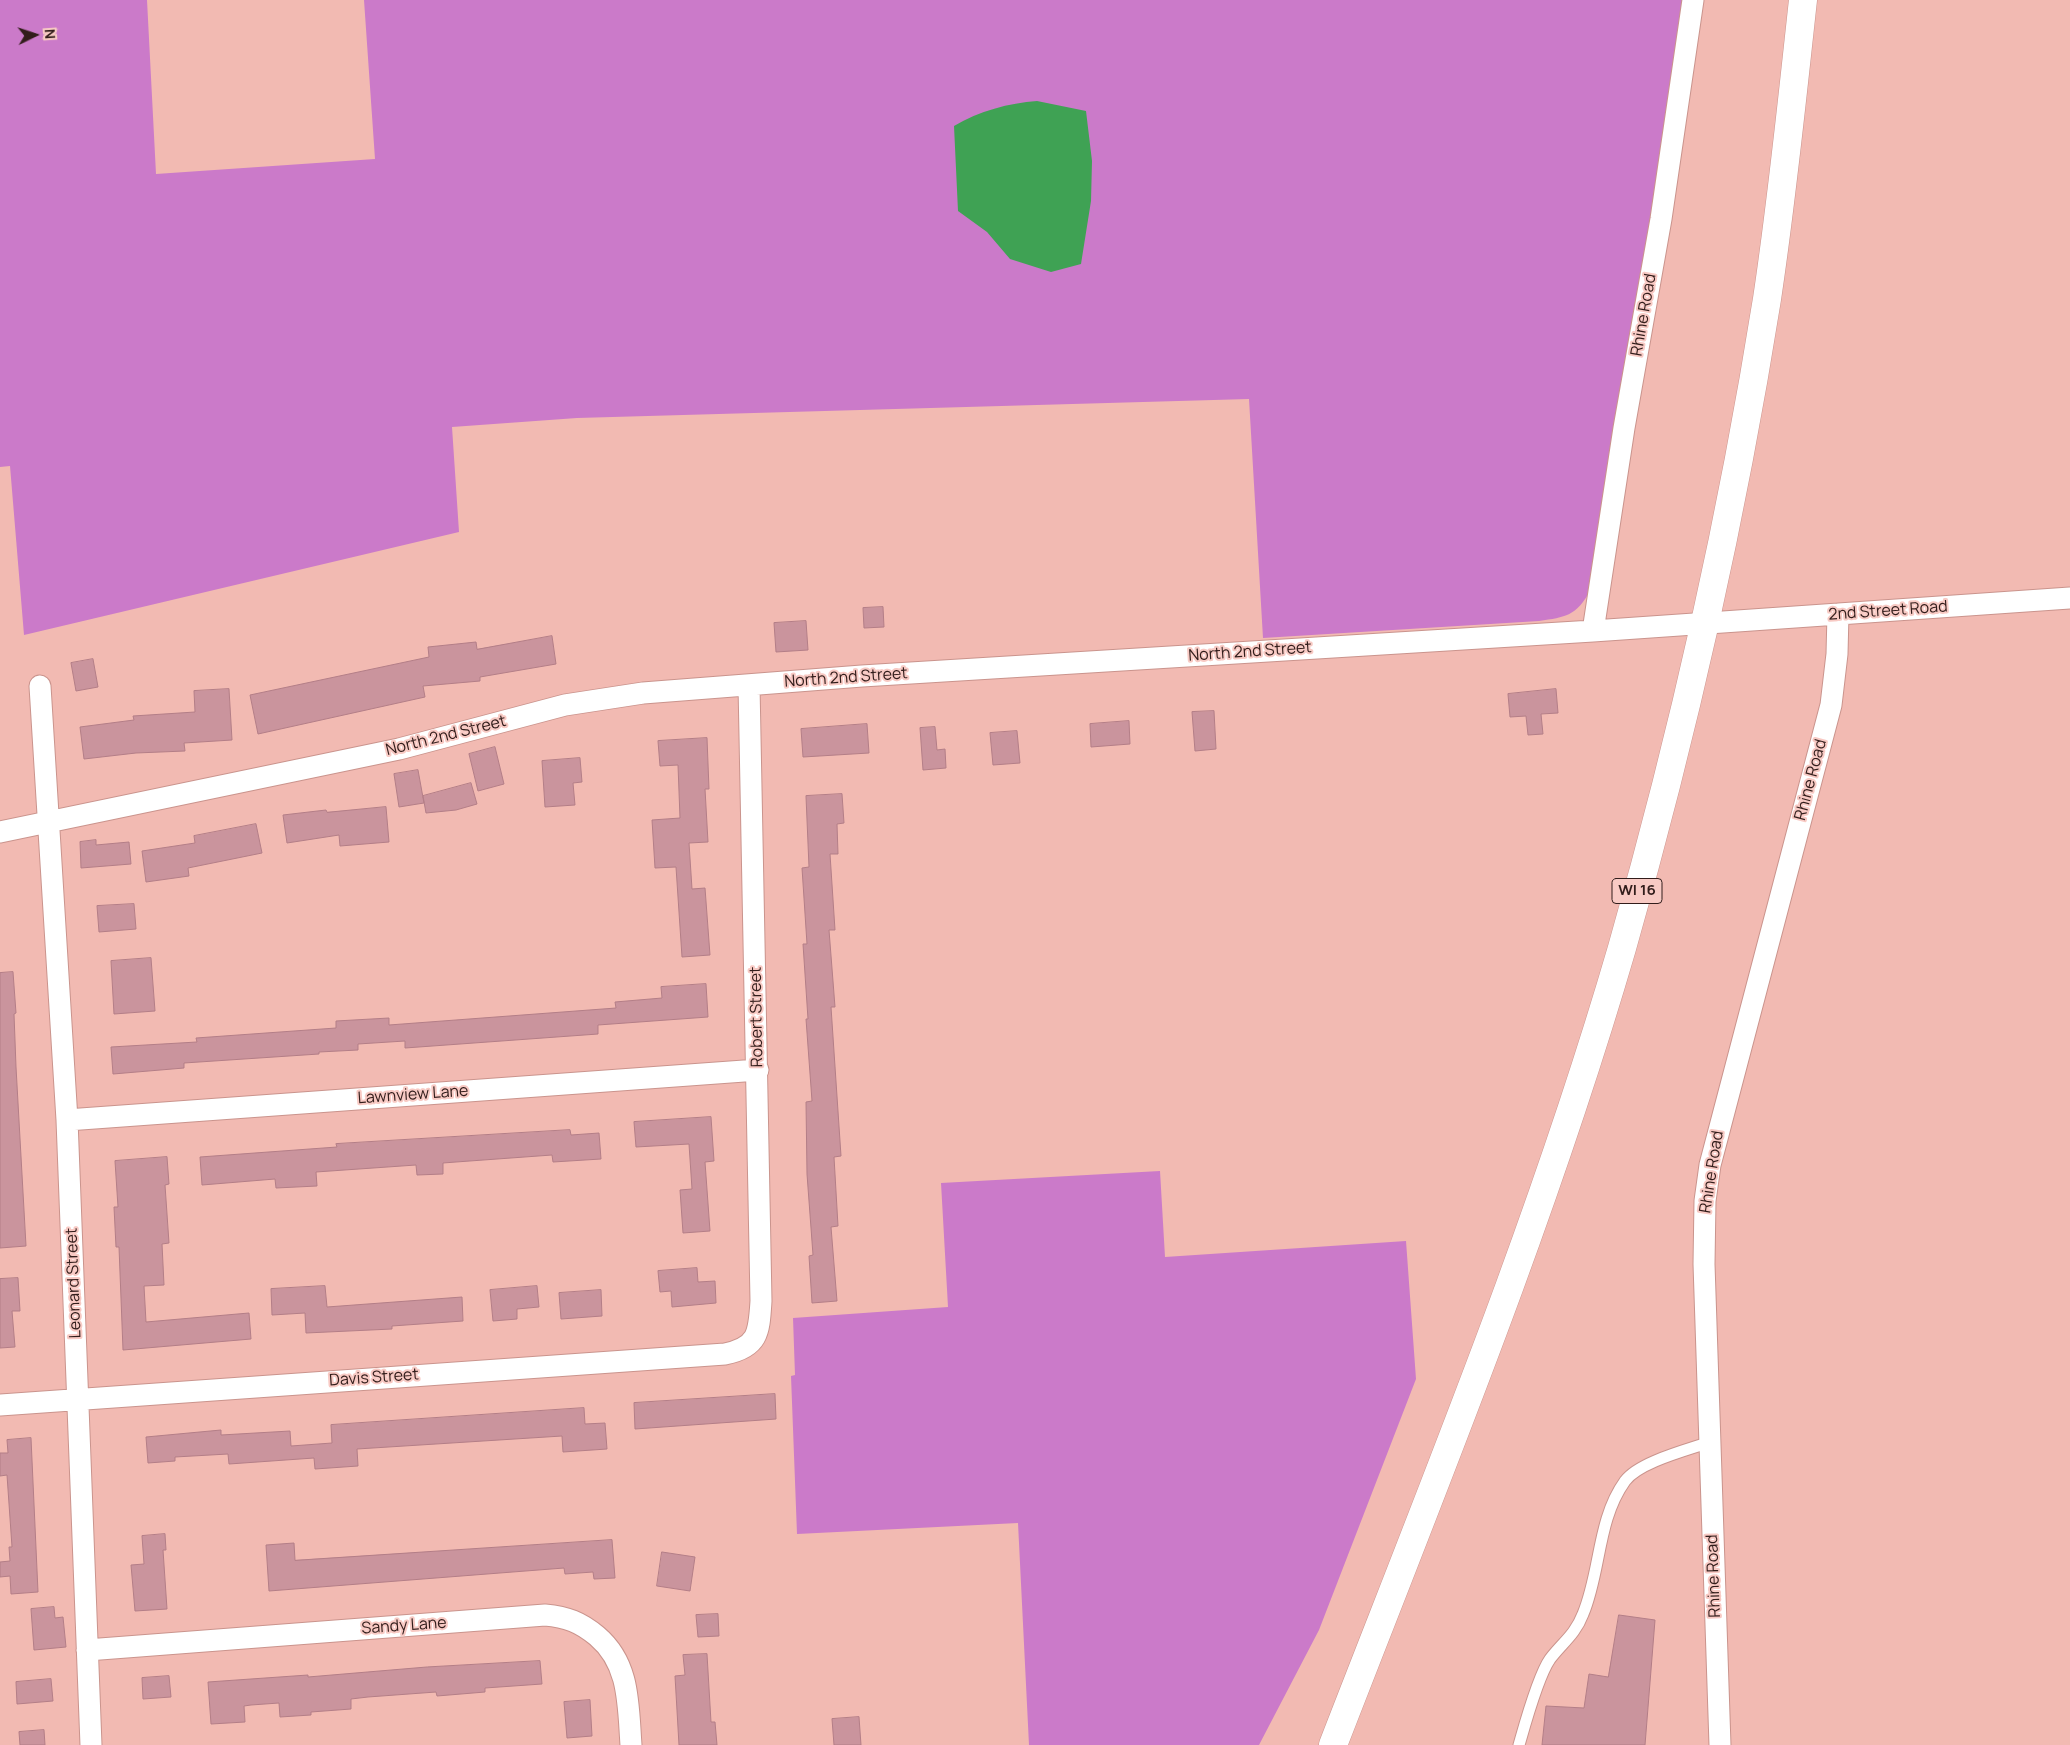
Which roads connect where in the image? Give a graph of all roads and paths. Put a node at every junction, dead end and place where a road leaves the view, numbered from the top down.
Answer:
1 (1692, 0) edge
2 (1803, 0) edge
3 (2070, 598) edge
4 (1838, 614) junction
5 (1705, 622) junction
6 (1593, 631) junction
7 (749, 685) junction
8 (40, 686) dead end
9 (48, 822) junction
10 (0, 832) edge
11 (758, 1070) junction
12 (67, 1120) junction
13 (748, 1347) joint
14 (79, 1399) junction
15 (0, 1405) edge
16 (1710, 1442) junction
17 (87, 1650) junction
18 (91, 1745) edge
19 (631, 1745) edge
20 (1333, 1745) edge
21 (1520, 1745) edge
22 (1720, 1745) edge

1 - 6 street, Rhine Road
2 - 5 highway, WI 16
3 - 4 street, 2nd Street Road
4 - 5 street, 2nd Street Road
4 - 16 street, Rhine Road
5 - 6 street, North 2nd Street
5 - 20 highway, WI 16
6 - 7 street, North 2nd Street
7 - 9 street, North 2nd Street
7 - 11 street, Robert Street
8 - 9 street, Leonard Street
9 - 10 street, North 2nd Street
9 - 12 street, Leonard Street
11 - 12 street, Lawnview Lane
11 - 13 street, Robert Street
12 - 14 street, Leonard Street
13 - 14 street, Davis Street
14 - 15 street, Davis Street
14 - 17 street, Leonard Street
16 - 21 lane
16 - 22 street, Rhine Road
17 - 18 street, Leonard Street
17 - 19 street, Sandy Lane

